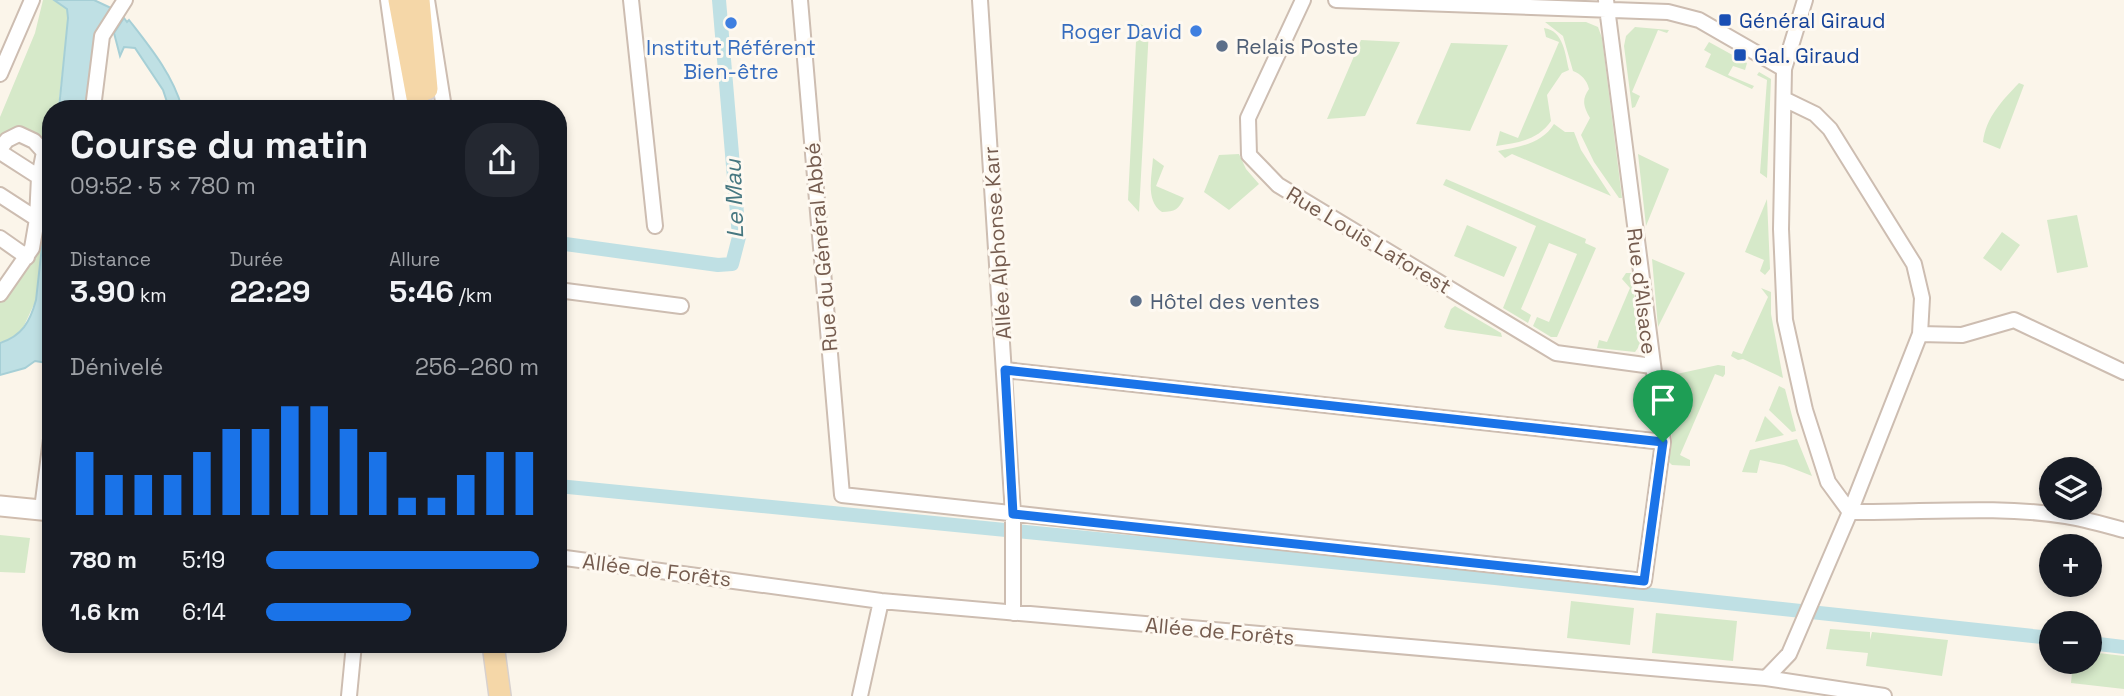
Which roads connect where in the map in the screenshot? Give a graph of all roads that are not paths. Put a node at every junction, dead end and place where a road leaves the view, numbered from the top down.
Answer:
1 (32, 0) edge
2 (388, 0) edge
3 (399, 0) edge
4 (419, 0) edge
5 (427, 0) edge
6 (631, 0) edge
7 (800, 0) edge
8 (981, 0) edge
9 (1303, 0) edge
10 (1336, 0) edge
11 (1805, 0) edge
12 (1607, 5) edge
13 (121, 6) edge
14 (1784, 69) junction
15 (0, 74) edge
16 (1784, 99) junction
17 (94, 100) edge
18 (402, 100) edge
19 (418, 100) edge
20 (427, 100) edge
21 (443, 100) edge
22 (42, 150) edge
23 (0, 151) edge
24 (42, 162) edge
25 (39, 177) junction
26 (0, 195) edge
27 (37, 219) junction
28 (655, 226) dead end
29 (0, 238) edge
30 (27, 257) junction
31 (2, 287) edge
32 (567, 291) edge
33 (681, 306) dead end
34 (1920, 334) junction
35 (1652, 366) junction
36 (1005, 370) junction
37 (2124, 372) edge
38 (1663, 442) junction
39 (0, 506) edge
40 (42, 510) edge
41 (1850, 512) junction
42 (1013, 515) junction
43 (2124, 530) edge
44 (567, 558) edge
45 (881, 601) junction
46 (1013, 613) junction
47 (353, 653) edge
48 (494, 653) edge
49 (1766, 678) junction
50 (349, 696) edge
51 (500, 696) edge
52 (860, 696) edge
53 (1884, 696) edge

1 - 15 street
2 - 18 street
3 - 19 main road
4 - 20 main road
5 - 21 street
6 - 28 street
7 - 42 street, Rue du Général Abbé
8 - 36 street, Allée Alphonse Karr
9 - 35 street, Rue Louis Laforest
10 - 12 street
11 - 14 street
12 - 14 street
12 - 35 street, Rue d'Alsace
13 - 17 street
14 - 16 street
16 - 34 street
16 - 41 street
22 - 23 street
23 - 25 street
24 - 25 street
25 - 27 street
26 - 27 street
27 - 30 street
29 - 30 street
30 - 31 street
32 - 33 street
34 - 37 street
34 - 41 street
35 - 38 street, Rue d'Alsace
36 - 38 street
36 - 42 street, Allée Alphonse Karr
38 - 42 street, Rue d'Alsace
39 - 40 main road
41 - 43 street
41 - 49 street
42 - 46 street, Allée Alphonse Karr
44 - 45 street, Allée de Forêts
45 - 46 street, Allée de Forêts
45 - 52 street
46 - 49 street, Allée de Forêts
47 - 50 street
48 - 51 main road
49 - 53 street, Allée de Forêts

